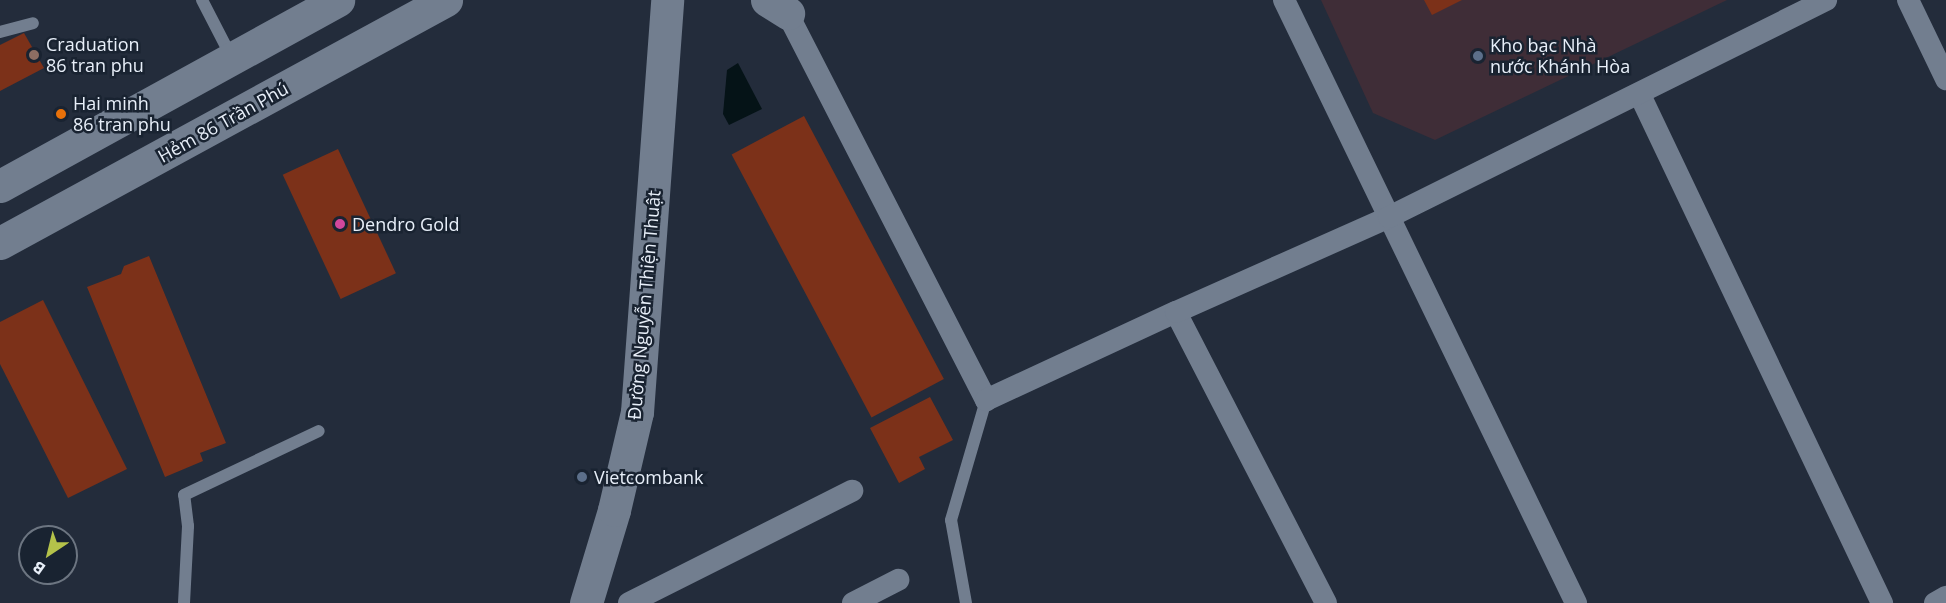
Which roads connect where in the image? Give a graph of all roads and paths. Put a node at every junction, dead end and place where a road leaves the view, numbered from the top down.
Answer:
1 (202, 0) edge
2 (338, 0) edge
3 (446, 0) edge
4 (668, 0) edge
5 (682, 0) edge
6 (1284, 0) edge
7 (1826, 0) edge
8 (1908, 0) edge
9 (778, 4) edge
10 (33, 23) dead end
11 (0, 32) edge
12 (665, 38) junction
13 (232, 58) junction
14 (1946, 79) edge
15 (1640, 95) junction
16 (0, 186) edge
17 (1389, 217) junction
18 (0, 243) edge
19 (1176, 312) junction
20 (986, 400) junction
21 (320, 431) dead end
22 (852, 491) dead end
23 (898, 580) dead end
24 (1946, 597) edge
25 (184, 603) edge
26 (586, 603) edge
27 (629, 603) edge
28 (853, 603) edge
29 (966, 603) edge
30 (1326, 603) edge
31 (1576, 603) edge
32 (1882, 603) edge
33 (1935, 603) edge

1 - 13 lane
2 - 13 street
3 - 18 street, Hẻm 86 Trần Phú
4 - 12 street, Đường Nguyễn Thiện Thuật
5 - 12 street
6 - 17 street
7 - 15 street
8 - 14 street
9 - 20 street
10 - 11 lane
12 - 26 street, Đường Nguyễn Thiện Thuật
13 - 16 street
15 - 17 street
15 - 32 street
17 - 19 street
17 - 31 street
19 - 20 street
19 - 30 street
20 - 29 lane
21 - 25 lane
22 - 27 street
23 - 28 street
24 - 33 street

